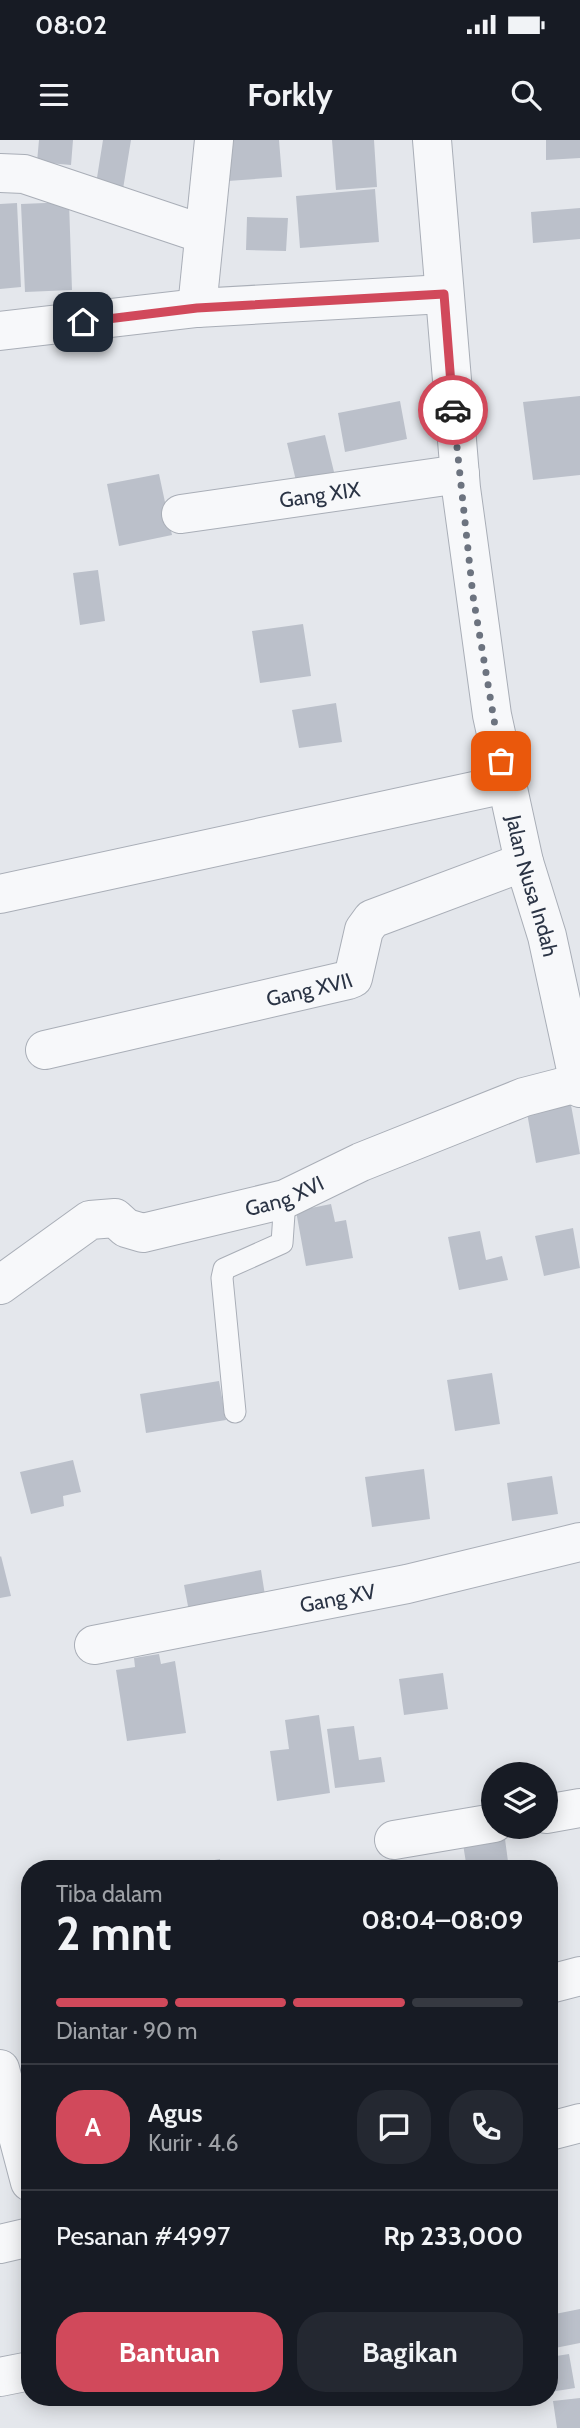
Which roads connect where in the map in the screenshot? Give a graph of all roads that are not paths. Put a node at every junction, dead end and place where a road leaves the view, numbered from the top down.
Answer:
1 (214, 140) edge
2 (432, 140) edge
3 (0, 173) edge
4 (203, 234) junction
5 (444, 294) junction
6 (197, 308) junction
7 (0, 331) edge
8 (460, 474) junction
9 (181, 514) dead end
10 (506, 784) junction
11 (524, 862) junction
12 (0, 894) edge
13 (45, 1050) dead end
14 (577, 1074) edge
15 (285, 1199) junction
16 (0, 1285) edge
17 (235, 1412) dead end
18 (580, 1542) edge
19 (94, 1645) dead end
20 (580, 1808) edge
21 (558, 1812) edge
22 (481, 1825) edge
23 (394, 1840) dead end
24 (580, 1976) edge
25 (558, 1982) edge
26 (0, 2069) edge
27 (580, 2123) edge
28 (558, 2129) edge
29 (21, 2148) edge
30 (21, 2239) edge
31 (0, 2244) edge
32 (21, 2373) edge
33 (0, 2377) edge

1 - 4 street
2 - 5 street, Jalan Nusa Indah
3 - 4 street
4 - 6 street
5 - 6 street
5 - 8 street, Jalan Nusa Indah
6 - 7 street
8 - 9 street, Gang XIX
8 - 10 street, Jalan Nusa Indah
10 - 11 street, Jalan Nusa Indah
10 - 12 street
11 - 13 street, Gang XVII
11 - 14 street, Jalan Nusa Indah
14 - 15 street, Gang XVI
15 - 16 street, Gang XVI
15 - 17 lane
18 - 19 street, Gang XV
20 - 21 street
22 - 23 street
24 - 25 street
26 - 29 street
27 - 28 street
30 - 31 street
32 - 33 street

